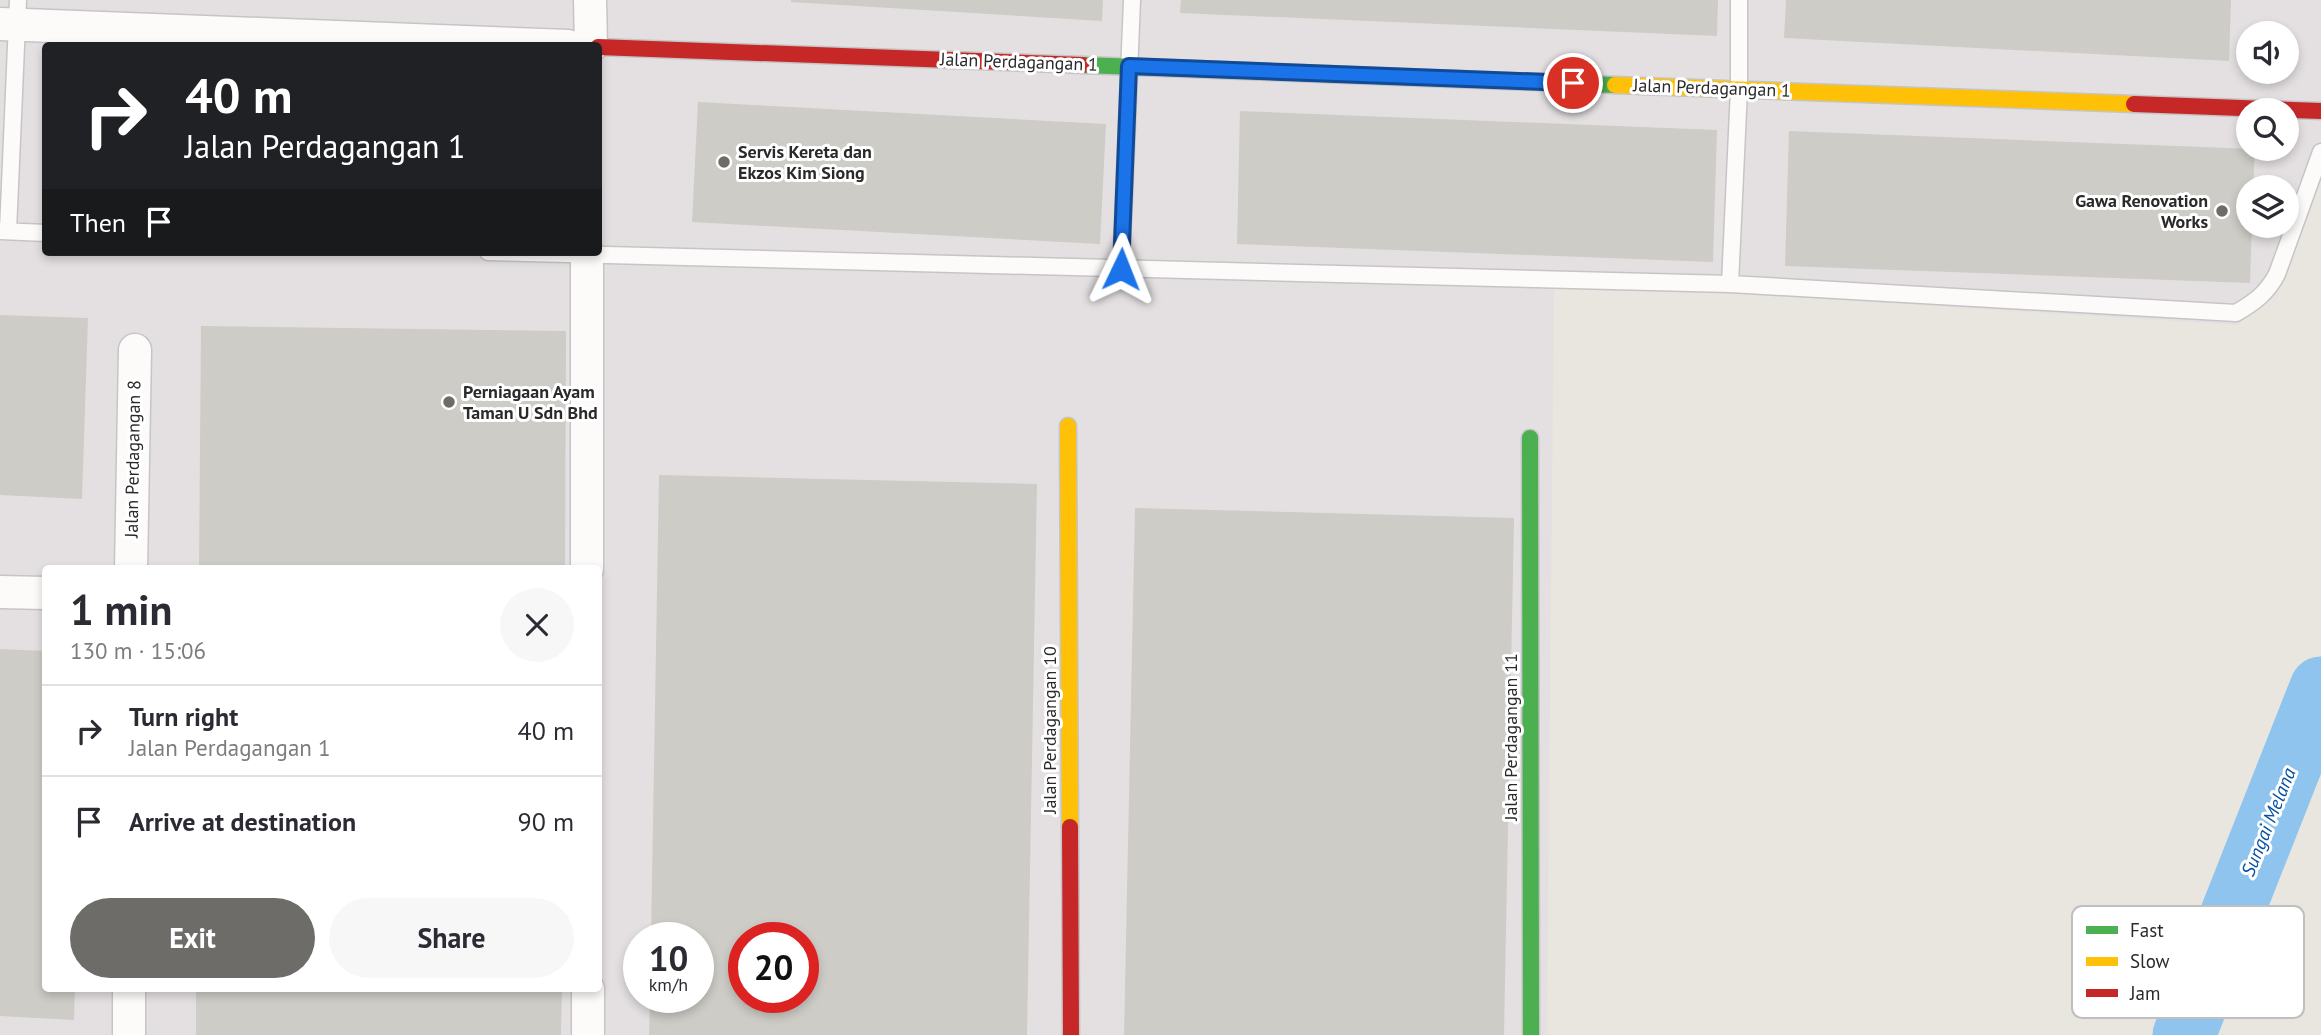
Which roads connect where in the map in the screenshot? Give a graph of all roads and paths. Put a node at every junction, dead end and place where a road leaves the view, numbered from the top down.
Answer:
1 (590, 0) edge
2 (1132, 0) edge
3 (1739, 0) edge
4 (12, 16) edge
5 (494, 42) edge
6 (591, 42) edge
7 (602, 47) edge
8 (1129, 66) junction
9 (1739, 89) junction
10 (2321, 111) edge
11 (2321, 152) edge
12 (4, 231) edge
13 (42, 233) edge
14 (602, 254) edge
15 (587, 256) edge
16 (1121, 269) junction
17 (1730, 284) junction
18 (135, 350) dead end
19 (1069, 426) dead end
20 (1530, 438) dead end
21 (131, 565) edge
22 (587, 565) edge
23 (0, 592) edge
24 (42, 593) edge
25 (129, 992) edge
26 (588, 992) edge
27 (129, 1035) edge
28 (589, 1035) edge
29 (1071, 1035) edge
30 (1531, 1035) edge

1 - 6 street
2 - 8 lane
3 - 9 lane
4 - 5 street
4 - 12 lane
7 - 8 street, Jalan Perdagangan 1
8 - 9 street, Jalan Perdagangan 1
8 - 16 lane
9 - 10 street, Jalan Perdagangan 1
9 - 17 lane
11 - 17 lane
12 - 13 lane
14 - 16 lane
15 - 22 street
16 - 17 lane
18 - 21 street, Jalan Perdagangan 8
19 - 29 street, Jalan Perdagangan 10
20 - 30 street, Jalan Perdagangan 11
23 - 24 street
25 - 27 street
26 - 28 street

